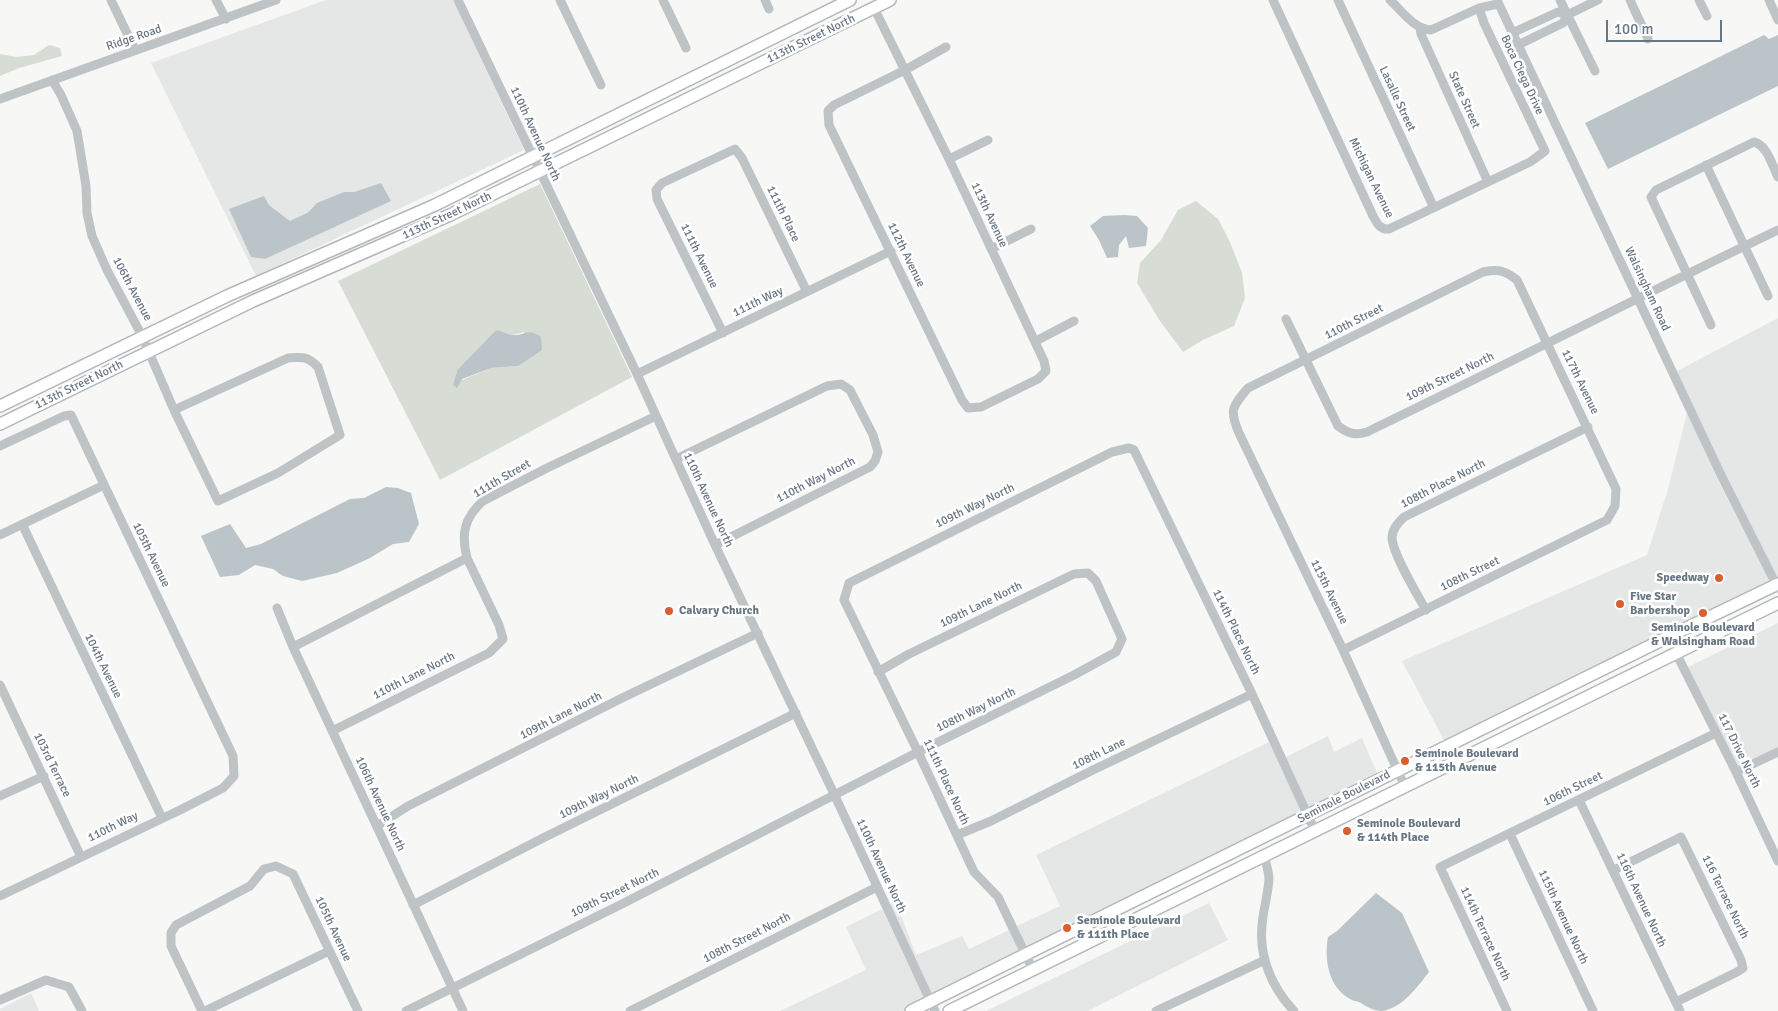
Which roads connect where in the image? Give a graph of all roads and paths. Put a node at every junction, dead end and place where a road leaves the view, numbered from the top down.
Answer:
1 (111, 0) edge
2 (216, 0) edge
3 (276, 0) edge
4 (458, 0) edge
5 (560, 0) edge
6 (663, 0) edge
7 (850, 0) edge
8 (890, 0) edge
9 (1273, 0) edge
10 (1338, 0) edge
11 (1390, 0) edge
12 (1560, 0) edge
13 (1598, 0) edge
14 (1630, 0) edge
15 (1699, 0) edge
16 (1769, 0) edge
17 (1498, 2) edge
18 (874, 8) junction
19 (1479, 8) junction
20 (1567, 15) junction
21 (1707, 16) dead end
22 (226, 19) junction
23 (1778, 20) edge
24 (1420, 28) junction
25 (1512, 33) junction
26 (1648, 39) dead end
27 (1518, 45) junction
28 (946, 47) dead end
29 (686, 48) dead end
30 (136, 50) junction
31 (905, 70) junction
32 (1594, 71) dead end
33 (52, 80) junction
34 (601, 85) dead end
35 (0, 99) edge
36 (988, 140) dead end
37 (735, 149) joint
38 (1545, 151) joint
39 (532, 156) junction
40 (949, 159) junction
41 (1774, 159) edge
42 (1706, 165) junction
43 (539, 172) junction
44 (1778, 177) edge
45 (1488, 182) junction
46 (1434, 208) junction
47 (1031, 230) dead end
48 (1778, 230) edge
49 (1745, 247) junction
50 (991, 249) junction
51 (891, 251) junction
52 (1494, 269) joint
53 (1687, 274) junction
54 (807, 292) junction
55 (1768, 296) dead end
56 (1638, 299) junction
57 (1286, 319) dead end
58 (1074, 321) dead end
59 (1711, 325) dead end
60 (723, 333) junction
61 (142, 336) junction
62 (1036, 341) junction
63 (1547, 342) junction
64 (149, 351) junction
65 (1305, 360) junction
66 (1046, 371) joint
67 (637, 374) junction
68 (0, 406) edge
69 (1234, 408) joint
70 (174, 410) junction
71 (656, 416) junction
72 (0, 424) edge
73 (1588, 427) junction
74 (0, 446) edge
75 (1129, 448) joint
76 (676, 459) junction
77 (104, 485) junction
78 (1607, 520) joint
79 (22, 524) junction
80 (0, 535) edge
81 (715, 545) junction
82 (467, 558) junction
83 (1096, 581) joint
84 (1777, 585) edge
85 (844, 600) joint
86 (1778, 603) edge
87 (277, 608) dead end
88 (1426, 610) junction
89 (758, 633) junction
90 (293, 647) junction
91 (1343, 650) junction
92 (1676, 653) junction
93 (878, 672) junction
94 (0, 686) edge
95 (1252, 694) junction
96 (1536, 702) junction
97 (796, 713) junction
98 (1544, 718) junction
99 (332, 731) junction
100 (1716, 733) junction
101 (918, 752) junction
102 (1778, 752) edge
103 (1398, 770) junction
104 (1736, 772) junction
105 (44, 776) junction
106 (234, 776) joint
107 (1405, 786) junction
108 (0, 796) edge
109 (835, 796) junction
110 (1579, 800) junction
111 (1307, 815) junction
112 (162, 818) junction
113 (377, 826) junction
114 (1315, 831) junction
115 (1510, 834) junction
116 (957, 836) junction
117 (1264, 856) junction
118 (81, 857) junction
119 (1778, 861) edge
120 (1440, 867) joint
121 (1614, 870) junction
122 (877, 887) junction
123 (0, 896) edge
124 (413, 905) junction
125 (329, 951) junction
126 (1026, 954) junction
127 (1264, 960) junction
128 (1033, 970) junction
129 (452, 988) junction
130 (0, 1000) edge
131 (932, 1006) edge
132 (1678, 1007) edge
133 (82, 1011) edge
134 (204, 1011) edge
135 (358, 1011) edge
136 (406, 1011) edge
137 (463, 1011) edge
138 (630, 1011) edge
139 (911, 1011) edge
140 (949, 1011) edge
141 (1156, 1011) edge
142 (1294, 1011) edge
143 (1507, 1011) edge
144 (1593, 1011) edge

1 - 30 street
2 - 22 street
3 - 22 street, Ridge Road
4 - 39 street, 110th Avenue North
5 - 34 street
6 - 29 street
7 - 39 main road, 113th Street North
8 - 18 main road, 113th Street North
9 - 46 street, Michigan Avenue
10 - 46 street, Lasalle Street
11 - 24 street
12 - 20 street
13 - 20 street
14 - 26 street
15 - 21 street
16 - 23 street
17 - 19 street
17 - 25 street, Walsingham Road
18 - 31 street, 113th Avenue
18 - 43 main road, 113th Street North
19 - 24 street
19 - 38 street, Boca Ciega Drive
20 - 25 street
20 - 27 street
20 - 32 street
22 - 30 street, Ridge Road
24 - 45 street, State Street
25 - 27 street, Walsingham Road
27 - 56 street, Walsingham Road
28 - 31 street
30 - 33 street, Ridge Road
31 - 40 street, 113th Avenue
31 - 51 street, 112th Avenue
33 - 35 street, Ridge Road
33 - 61 street, 106th Avenue
36 - 40 street
37 - 54 street, 111th Place
37 - 60 street, 111th Avenue
38 - 45 street, Michigan Avenue
39 - 43 street, 110th Avenue North
39 - 61 main road, 113th Street North
40 - 50 street, 113th Avenue
41 - 42 street
41 - 44 street
42 - 49 street
42 - 53 street
43 - 64 main road, 113th Street North
43 - 67 street, 110th Avenue North
45 - 46 street, Michigan Avenue
47 - 50 street
48 - 49 street, 109th Street North
49 - 53 street, 109th Street North
49 - 55 street
50 - 62 street, 113th Avenue
51 - 54 street, 111th Way
51 - 66 street, 112th Avenue
52 - 63 street, 117th Avenue
52 - 65 street, 110th Street
53 - 56 street, 109th Street North
53 - 59 street
54 - 60 street, 111th Way
56 - 63 street, 109th Street North
56 - 84 street, Walsingham Road
57 - 65 street
58 - 62 street
60 - 67 street, 111th Way
61 - 64 street, 106th Avenue
61 - 68 main road, 113th Street North
62 - 66 street, 113th Avenue
63 - 65 street, 109th Street North
63 - 73 street, 117th Avenue
64 - 70 street, 106th Avenue
64 - 72 main road, 113th Street North
65 - 69 street, 110th Street
67 - 71 street, 110th Avenue North
69 - 91 street, 115th Avenue
70 - 70 street, 106th Avenue
71 - 76 street, 110th Avenue North
71 - 82 street, 111th Street
73 - 78 street, 117th Avenue
73 - 88 street, 108th Place North
74 - 77 street, 105th Avenue
75 - 85 street, 109th Way North
75 - 95 street, 114th Place North
76 - 81 street, 110th Avenue North
76 - 81 street, 110th Way North
77 - 79 street
77 - 106 street, 105th Avenue
78 - 88 street, 108th Street
79 - 80 street
79 - 112 street, 104th Avenue
81 - 89 street, 110th Avenue North
82 - 90 street
82 - 99 street, 110th Lane North
83 - 93 street, 109th Lane North
83 - 101 street, 108th Way North
84 - 96 main road, Seminole Boulevard
85 - 93 street, 111th Place North
86 - 92 main road, Seminole Boulevard
87 - 90 street, 106th Avenue North
88 - 91 street, 108th Street
89 - 97 street, 110th Avenue North
89 - 113 street, 109th Lane North
90 - 99 street, 106th Avenue North
91 - 103 street, 115th Avenue
92 - 98 main road, Seminole Boulevard
92 - 100 street, 117 Drive North
93 - 101 street, 111th Place North
94 - 105 street, 103rd Terrace
95 - 111 street, 114th Place North
95 - 116 street, 108th Lane
96 - 98 main road
96 - 103 main road, Seminole Boulevard
97 - 109 street, 110th Avenue North
97 - 124 street, 109th Way North
98 - 107 main road, Seminole Boulevard
99 - 113 street, 106th Avenue North
100 - 104 street, 117 Drive North
100 - 110 street, 106th Street
101 - 109 street, 108th Way North
101 - 116 street, 111th Place North
102 - 104 street
103 - 107 street, 115th Avenue
103 - 111 main road, Seminole Boulevard
104 - 119 street, 117 Drive North
105 - 108 street
105 - 118 street, 103rd Terrace
106 - 112 street, 110th Way
107 - 114 main road, Seminole Boulevard
109 - 122 street, 110th Avenue North
109 - 129 street, 109th Street North
110 - 115 street, 106th Street
110 - 121 street, 116th Avenue North
111 - 114 street, 114th Place North
111 - 126 main road, Seminole Boulevard
112 - 118 street, 110th Way
113 - 124 street, 106th Avenue North
114 - 117 main road, Seminole Boulevard
115 - 120 street, 106th Street
115 - 144 street, 115th Avenue North
116 - 126 street, 111th Place North
117 - 127 street
117 - 128 main road, Seminole Boulevard
118 - 123 street, 110th Way
120 - 143 street, 114th Terrace North
121 - 132 street, 116th Avenue North
121 - 132 street, 116 Terrace North
122 - 131 street, 110th Avenue North
122 - 138 street, 108th Street North
124 - 129 street, 106th Avenue North
125 - 134 street
125 - 134 street, 105th Avenue
125 - 135 street, 105th Avenue
126 - 128 street, 111th Place North
126 - 131 main road, Seminole Boulevard
127 - 141 street
127 - 142 street
128 - 140 main road, Seminole Boulevard
129 - 136 street, 109th Street North
129 - 137 street, 106th Avenue North
130 - 133 street
131 - 139 main road, Seminole Boulevard

